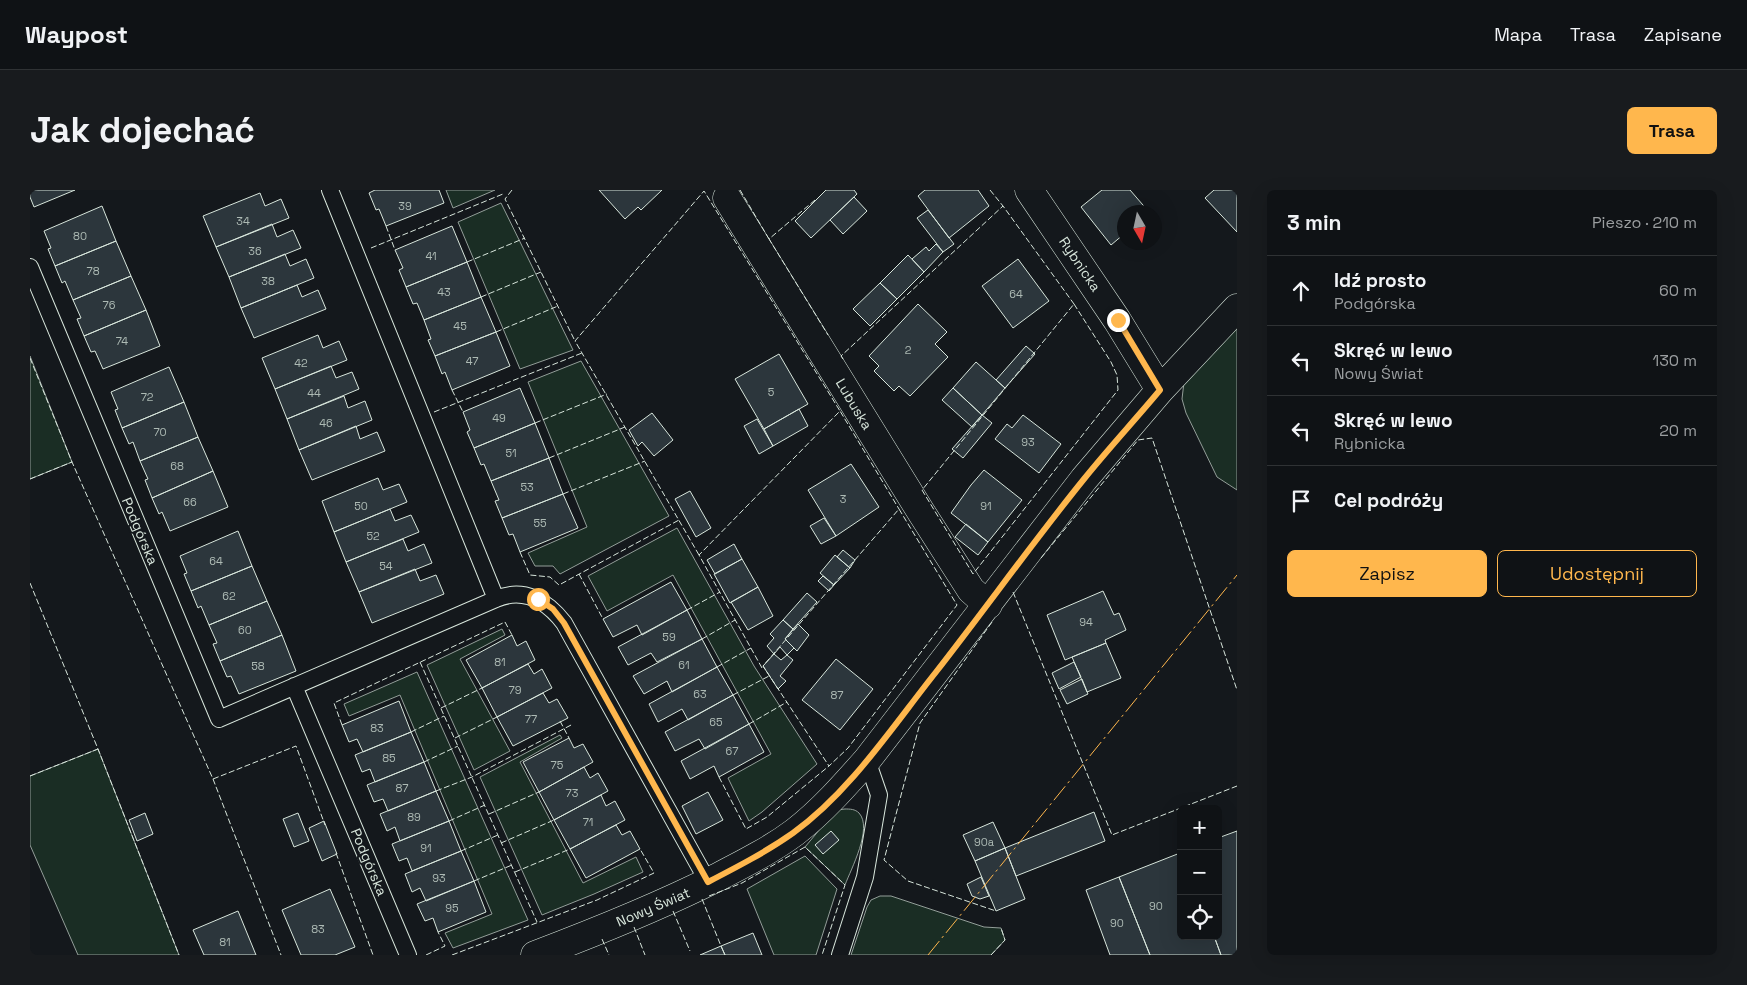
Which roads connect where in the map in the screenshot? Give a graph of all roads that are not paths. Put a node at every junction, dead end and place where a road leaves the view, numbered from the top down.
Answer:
1 (330, 190) edge
2 (1041, 195) edge
3 (727, 198) dead end
4 (30, 267) edge
5 (1237, 308) edge
6 (1160, 390) junction
7 (496, 599) junction
8 (988, 605) junction
9 (294, 686) junction
10 (867, 760) junction
11 (708, 882) junction
12 (408, 955) edge
13 (535, 955) edge
14 (840, 955) edge

1 - 7 lane
2 - 6 street, Rybnicka
3 - 8 street, Lubuska
4 - 9 lane, Podgórska
5 - 6 street, Nowy Świat
6 - 8 street, Nowy Świat
7 - 9 lane, Podgórska
7 - 11 lane, Podgórska
8 - 10 street, Nowy Świat
9 - 12 lane, Podgórska
10 - 11 street, Nowy Świat
10 - 14 lane
11 - 13 street, Nowy Świat

